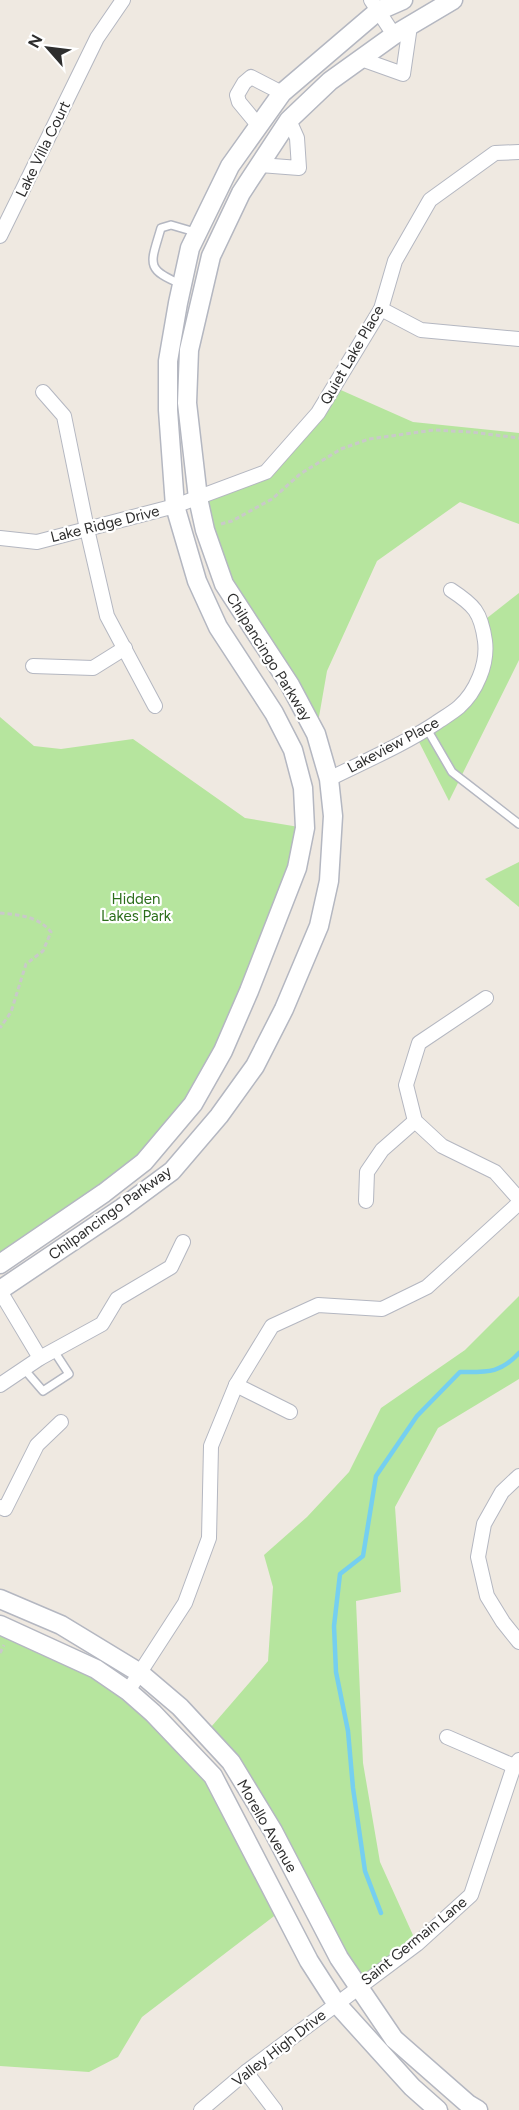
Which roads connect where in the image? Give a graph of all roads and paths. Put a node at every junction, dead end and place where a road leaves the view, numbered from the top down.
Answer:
1 (123, 0) edge
2 (403, 0) edge
3 (453, 0) edge
4 (375, 6) edge
5 (402, 30) junction
6 (361, 59) junction
7 (282, 93) junction
8 (290, 120) junction
9 (258, 125) junction
10 (519, 152) edge
11 (260, 165) junction
12 (198, 232) junction
13 (0, 236) edge
14 (182, 284) junction
15 (381, 309) junction
16 (519, 339) edge
17 (43, 392) dead end
18 (519, 438) edge
19 (198, 498) junction
20 (175, 506) junction
21 (87, 529) junction
22 (205, 530) junction
23 (0, 538) edge
24 (451, 590) dead end
25 (125, 648) junction
26 (33, 666) dead end
27 (155, 706) dead end
28 (427, 729) junction
29 (329, 779) junction
30 (519, 824) edge
31 (0, 913) edge
32 (486, 998) dead end
33 (0, 1028) edge
34 (414, 1121) junction
35 (366, 1201) dead end
36 (519, 1201) edge
37 (183, 1242) dead end
38 (0, 1264) edge
39 (0, 1291) edge
40 (54, 1351) junction
41 (40, 1358) junction
42 (24, 1369) junction
43 (0, 1385) edge
44 (236, 1385) junction
45 (290, 1412) dead end
46 (61, 1422) dead end
47 (519, 1476) edge
48 (0, 1507) edge
49 (0, 1599) edge
50 (0, 1625) edge
51 (519, 1642) edge
52 (140, 1673) junction
53 (128, 1691) junction
54 (447, 1737) dead end
55 (516, 1763) edge
56 (357, 1988) junction
57 (336, 2003) junction
58 (246, 2072) junction
59 (201, 2110) edge
60 (275, 2110) edge
61 (438, 2110) edge
62 (478, 2110) edge

1 - 13 street, Lake Villa Court
2 - 4 street, Chilpancingo Parkway
3 - 5 street, Chilpancingo Parkway
4 - 5 street
4 - 7 street, Chilpancingo Parkway
5 - 6 street, Chilpancingo Parkway
5 - 6 street
6 - 8 street, Chilpancingo Parkway
7 - 9 street, Chilpancingo Parkway
7 - 9 street
8 - 11 street, Chilpancingo Parkway
8 - 11 street
9 - 12 street, Chilpancingo Parkway
10 - 15 street, Quiet Lake Place
11 - 19 street, Chilpancingo Parkway
12 - 14 street, Chilpancingo Parkway
12 - 14 lane
14 - 20 street, Chilpancingo Parkway
15 - 16 street
15 - 19 street, Quiet Lake Place
17 - 21 street
18 - 22 path
19 - 20 street, Quiet Lake Place
19 - 22 street, Chilpancingo Parkway
20 - 21 street, Lake Ridge Drive
20 - 38 street, Chilpancingo Parkway
21 - 23 street, Lake Ridge Drive
21 - 25 street
22 - 29 street, Chilpancingo Parkway
24 - 28 street, Lakeview Place
25 - 26 street
25 - 27 street
28 - 29 street, Lakeview Place
28 - 30 lane
29 - 39 street, Chilpancingo Parkway
31 - 33 path
32 - 34 street
34 - 35 street
34 - 36 street
36 - 44 street
37 - 40 street
39 - 41 street
40 - 41 street
40 - 42 lane
41 - 42 street
42 - 43 street
44 - 45 street
44 - 52 street
46 - 48 street
47 - 51 street
49 - 52 street, Morello Avenue
50 - 53 street, Morello Avenue
52 - 53 street
52 - 56 street, Morello Avenue
53 - 57 street, Morello Avenue
54 - 55 street
55 - 56 street, Saint Germain Lane
56 - 57 street, Valley High Drive
56 - 62 street, Morello Avenue
57 - 58 street, Valley High Drive
57 - 61 street, Morello Avenue
58 - 59 street, Valley High Drive
58 - 60 street

